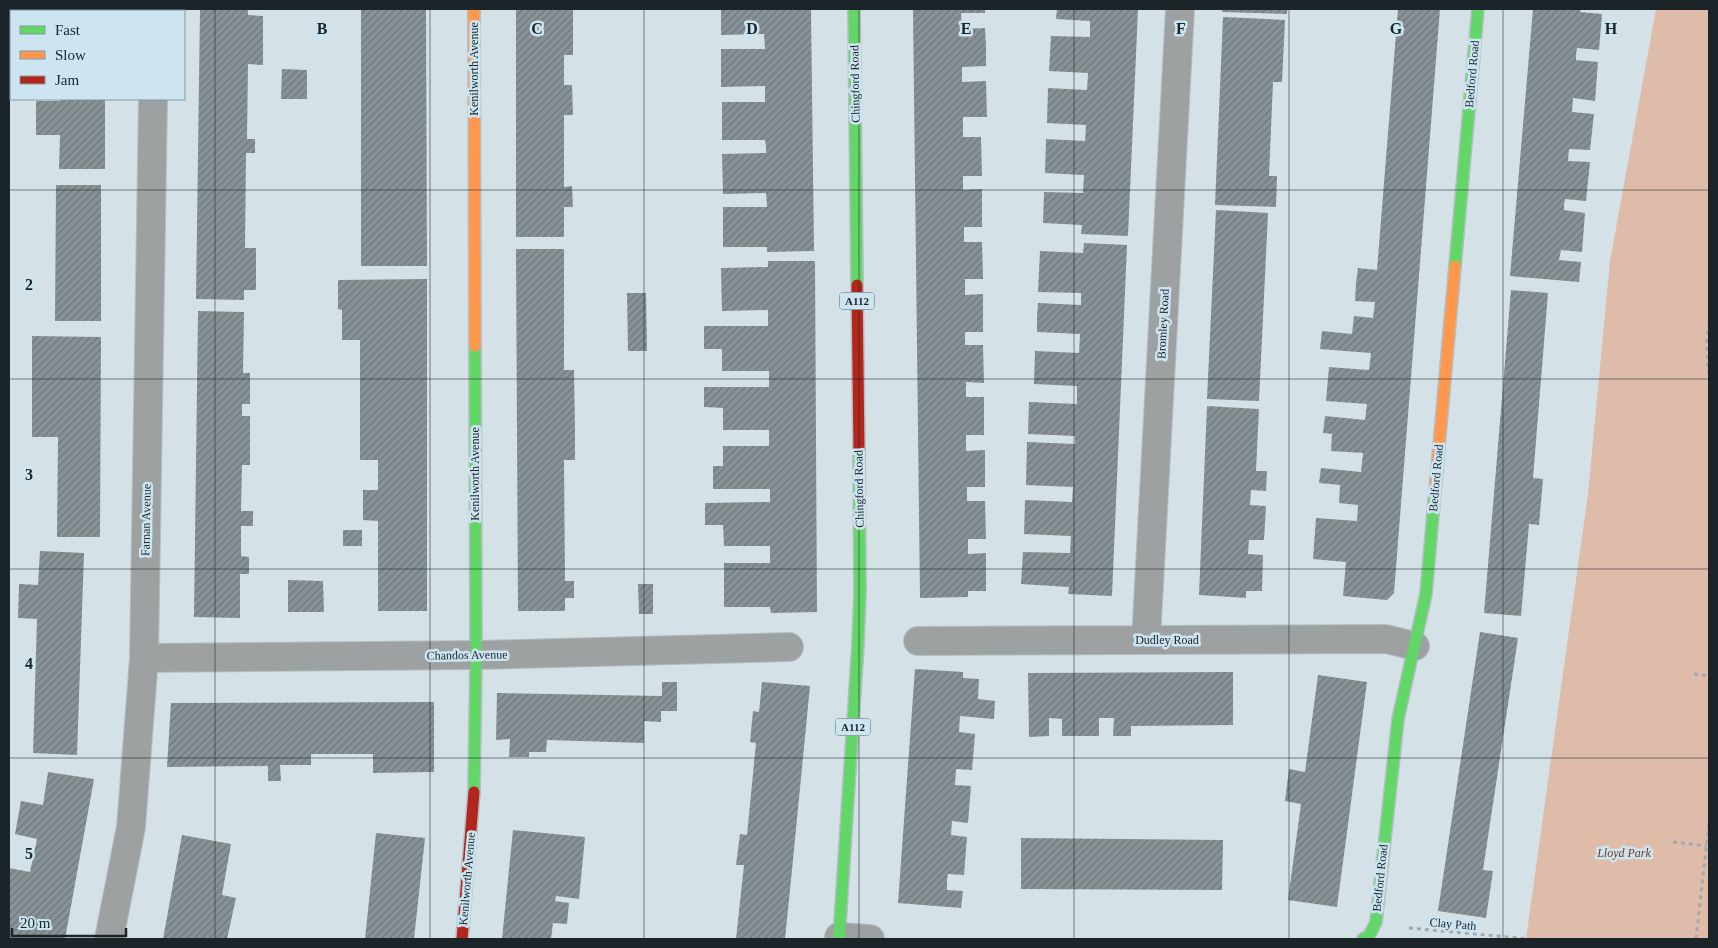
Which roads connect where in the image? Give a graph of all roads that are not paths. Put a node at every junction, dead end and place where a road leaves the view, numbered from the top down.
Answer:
1 (474, 9) edge
2 (854, 9) edge
3 (1180, 9) edge
4 (1478, 9) edge
5 (153, 100) edge
6 (1146, 640) junction
7 (918, 641) dead end
8 (1415, 646) junction
9 (790, 647) dead end
10 (476, 655) junction
11 (144, 658) junction
12 (839, 938) edge
13 (109, 939) edge
14 (462, 939) edge
15 (870, 939) edge
16 (1363, 939) edge

1 - 10 street, Kenilworth Avenue
2 - 12 street, Chingford Road / A112
3 - 6 street, Bromley Road
4 - 8 street, Bedford Road
5 - 11 street, Farnan Avenue
6 - 7 street, Dudley Road
6 - 8 street, Dudley Road
8 - 16 street, Bedford Road
9 - 10 street, Chandos Avenue
10 - 11 street, Chandos Avenue
10 - 14 street, Kenilworth Avenue
11 - 13 street, Farnan Avenue
12 - 15 street

